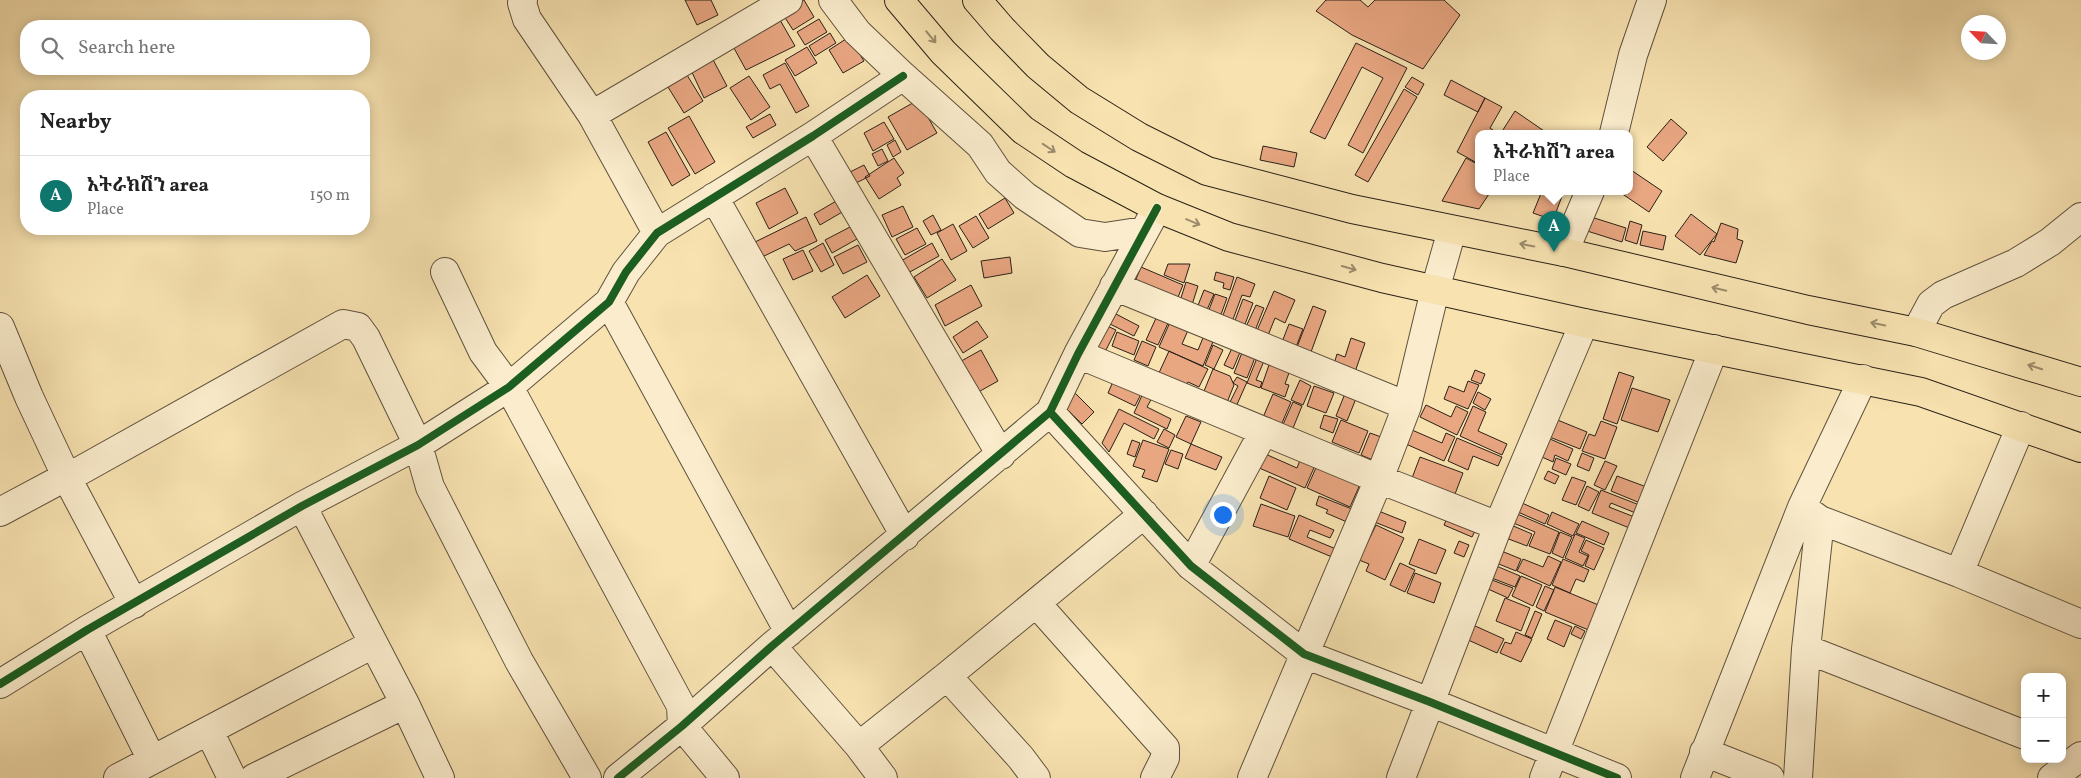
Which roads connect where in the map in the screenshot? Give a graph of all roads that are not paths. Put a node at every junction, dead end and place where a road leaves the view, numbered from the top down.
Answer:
1 (523, 0) edge
2 (788, 0) edge
3 (833, 0) edge
4 (899, 0) edge
5 (977, 0) edge
6 (1652, 0) edge
7 (903, 76) junction
8 (592, 115) junction
9 (1615, 130) edge
10 (813, 136) junction
11 (1588, 195) edge
12 (714, 197) junction
13 (2081, 217) edge
14 (1151, 219) junction
15 (1452, 230) junction
16 (657, 233) junction
17 (1564, 252) junction
18 (445, 272) dead end
19 (1114, 286) junction
20 (1436, 290) junction
21 (609, 302) junction
22 (1584, 323) junction
23 (0, 327) edge
24 (1916, 332) junction
25 (1714, 349) junction
26 (1078, 354) junction
27 (1863, 379) junction
28 (2081, 382) edge
29 (509, 387) junction
30 (1407, 406) junction
31 (1050, 412) junction
32 (2021, 426) junction
33 (1264, 431) junction
34 (418, 445) junction
35 (2081, 448) edge
36 (1001, 455) junction
37 (67, 478) junction
38 (1379, 479) junction
39 (302, 506) junction
40 (0, 512) edge
41 (1811, 513) junction
42 (1144, 514) junction
43 (1498, 526) junction
44 (905, 536) junction
45 (1191, 566) junction
46 (1959, 573) junction
47 (1036, 603) junction
48 (134, 604) junction
49 (2081, 624) edge
50 (87, 630) junction
51 (780, 639) junction
52 (373, 644) junction
53 (1806, 649) junction
54 (1304, 654) junction
55 (947, 676) junction
56 (0, 684) edge
57 (1430, 702) junction
58 (405, 704) junction
59 (682, 726) junction
60 (209, 731) junction
61 (2021, 733) edge
62 (859, 746) junction
63 (2066, 751) edge
64 (1704, 752) junction
65 (2081, 757) edge
66 (152, 760) junction
67 (1549, 766) edge
68 (118, 778) edge
69 (232, 778) edge
70 (254, 778) edge
71 (440, 778) edge
72 (587, 778) edge
73 (618, 778) edge
74 (725, 778) edge
75 (883, 778) edge
76 (1036, 778) edge
77 (1155, 778) edge
78 (1252, 778) edge
79 (1401, 778) edge
80 (1617, 778) edge
81 (1695, 778) edge
82 (1770, 778) edge
83 (1798, 778) edge
84 (2052, 778) edge

1 - 8 street
2 - 8 street
3 - 7 street
4 -> 14 main road
5 - 15 main road
6 - 9 street
7 - 10 street
7 - 14 street
8 - 16 street
10 - 12 street
10 - 36 street
11 - 17 street
12 - 16 street
12 - 44 street
13 - 24 street
14 - 19 street
14 -> 20 main road
17 -> 15 main road
15 - 20 street
16 - 21 street
24 -> 17 main road
18 - 29 street
19 - 26 street
19 - 30 street
20 - 22 main road
20 - 30 street
21 - 29 street
21 - 51 street
22 - 25 main road
22 - 43 street
23 - 37 street
28 -> 24 main road
25 - 27 main road
25 - 67 street
26 - 31 street
26 - 33 street
27 - 32 main road
27 - 41 street
29 - 34 street
29 - 59 street
30 - 38 street
31 - 36 street
31 - 42 street
32 - 35 main road
32 - 46 street
33 - 38 street
33 - 45 street
34 - 37 street
34 - 39 street
34 - 72 street
36 - 44 street
37 - 40 street
37 - 48 street
38 - 43 street
38 - 54 street
39 - 48 street
39 - 52 street
41 - 46 street
41 - 53 street
41 - 64 street
42 - 45 street
42 - 47 street
43 - 57 street
44 - 51 street
45 - 54 street
46 - 49 street
47 - 55 street
47 - 77 street
48 - 50 street
50 - 56 street
50 - 66 street
51 - 59 street
51 - 62 street
52 - 58 street
52 - 60 street
53 - 61 street
53 - 83 street
54 - 57 street
54 - 78 street
55 - 62 street
55 - 76 street
57 - 67 street
57 - 79 street
58 - 70 street
58 - 71 street
59 - 73 street
59 - 74 street
60 - 66 street
60 - 69 street
62 - 75 street
63 - 65 street
64 - 81 street
64 - 82 street
65 - 84 street
66 - 68 street
67 - 80 street

